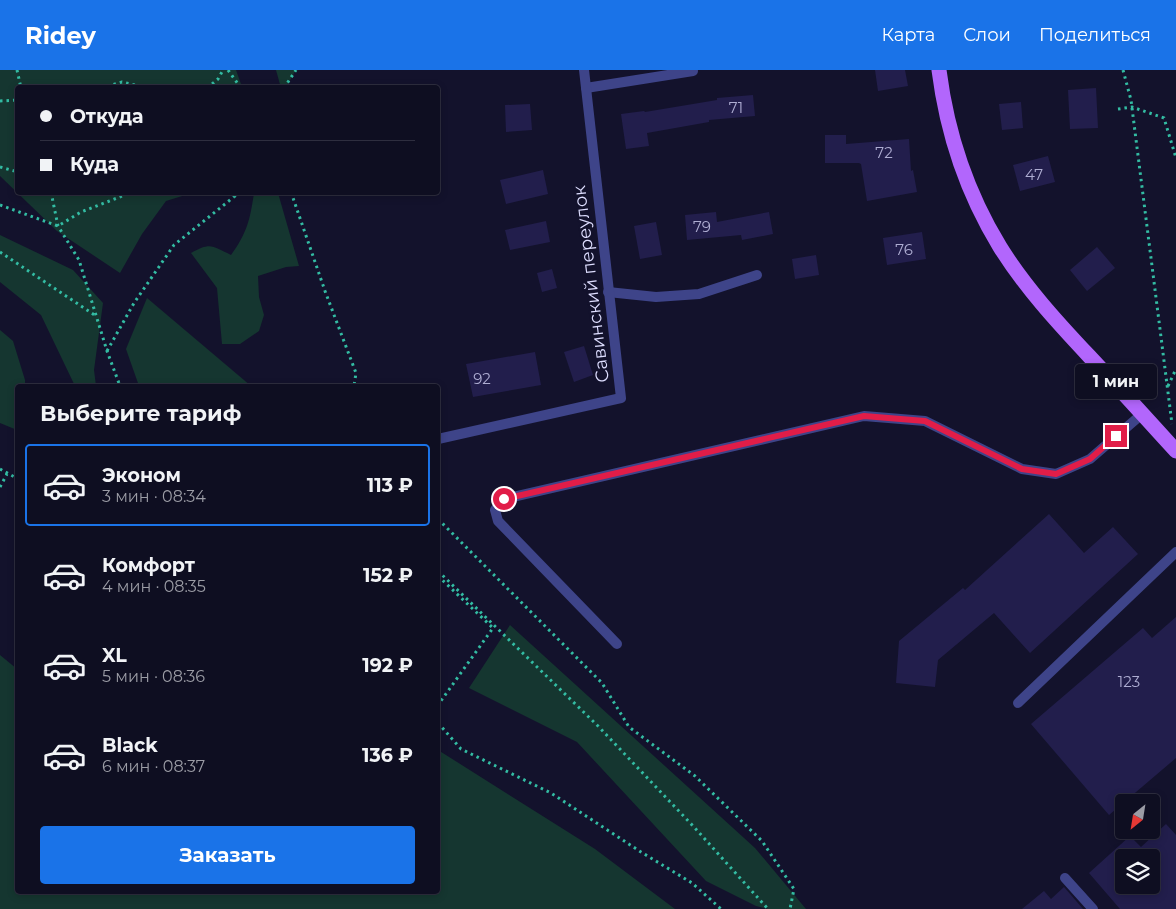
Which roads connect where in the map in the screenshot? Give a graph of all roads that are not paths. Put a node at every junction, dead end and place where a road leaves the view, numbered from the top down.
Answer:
1 (584, 70) edge
2 (939, 70) edge
3 (693, 71) edge
4 (586, 88) junction
5 (757, 275) dead end
6 (608, 292) junction
7 (1142, 414) junction
8 (440, 439) edge
9 (1176, 450) edge
10 (1176, 552) edge
11 (617, 644) dead end
12 (1018, 703) dead end
13 (1065, 878) dead end
14 (1093, 909) edge

1 - 4 street, Савинский переулок
2 - 7 main road
3 - 4 street
4 - 6 street, Савинский переулок
5 - 6 street
6 - 8 street, Савинский переулок
7 - 9 main road
7 - 11 street
10 - 12 street
13 - 14 street

